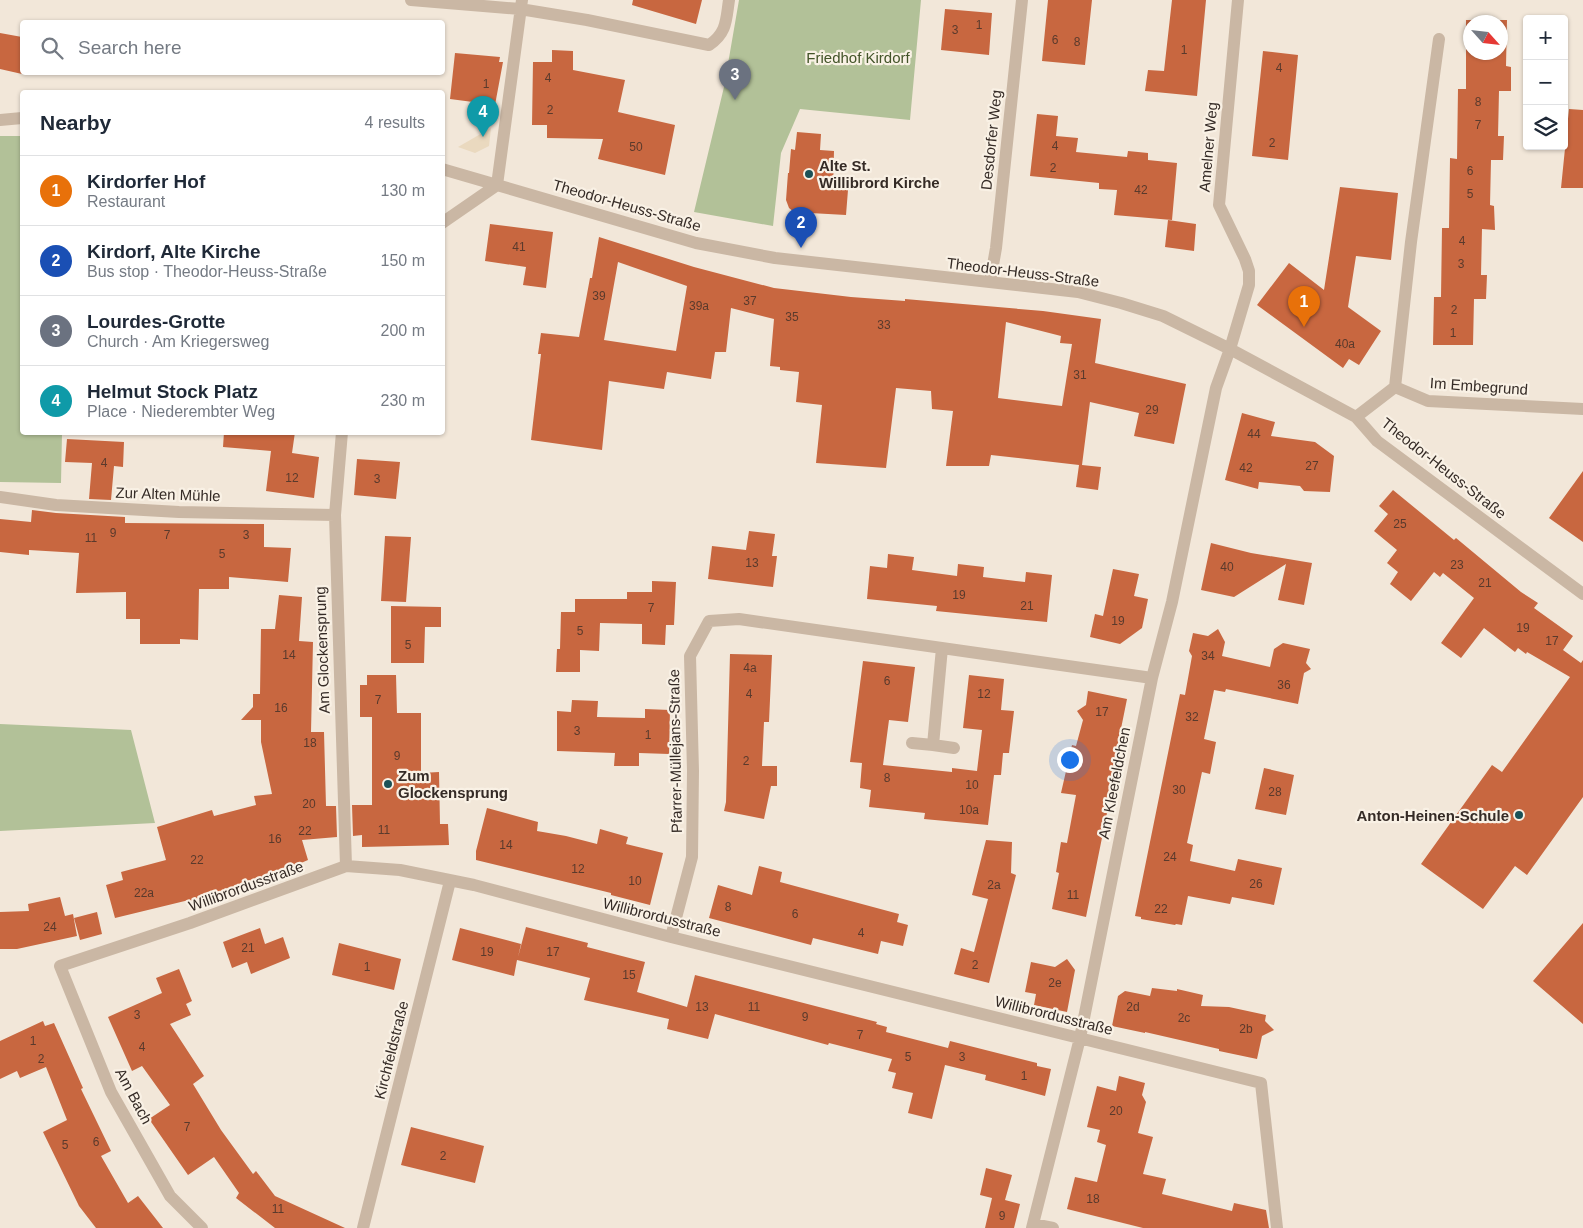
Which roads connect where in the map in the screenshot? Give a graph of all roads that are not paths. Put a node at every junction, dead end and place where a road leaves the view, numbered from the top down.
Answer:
1 (411, 0) edge
2 (729, 0) edge
3 (1022, 0) edge
4 (1238, 0) edge
5 (521, 4) edge
6 (1439, 39) dead end
7 (20, 118) edge
8 (0, 120) edge
9 (445, 170) edge
10 (497, 185) junction
11 (445, 221) edge
12 (990, 282) junction
13 (1230, 349) junction
14 (1395, 387) junction
15 (1583, 408) edge
16 (1356, 417) junction
17 (342, 435) edge
18 (0, 497) edge
19 (335, 515) junction
20 (1583, 594) edge
21 (942, 648) junction
22 (1152, 678) junction
23 (912, 743) dead end
24 (933, 745) junction
25 (954, 748) dead end
26 (346, 866) junction
27 (450, 881) junction
28 (671, 937) junction
29 (60, 966) joint
30 (1080, 1038) junction
31 (1033, 1226) edge
32 (202, 1228) edge
33 (363, 1228) edge
34 (1052, 1228) edge
35 (1277, 1228) edge

1 - 5 street
2 - 5 street
3 - 12 street, Desdorfer Weg
4 - 13 street, Amelner Weg
5 - 10 street
6 - 14 street
7 - 8 street
9 - 10 street, Theodor-Heuss-Straße
10 - 11 street
10 - 12 street, Theodor-Heuss-Straße
12 - 13 street, Theodor-Heuss-Straße
13 - 16 street, Theodor-Heuss-Straße
13 - 22 street, Am Kleefeldchen
14 - 15 street, Im Embegrund
14 - 16 street
16 - 20 street, Theodor-Heuss-Straße
17 - 19 street, Am Glockensprung
18 - 19 street, Zur Alten Mühle
19 - 26 street, Am Glockensprung
21 - 22 street, Pfarrer-Müllejans-Straße
21 - 24 street
21 - 28 street, Pfarrer-Müllejans-Straße
22 - 30 street, Am Kleefeldchen
23 - 24 street
24 - 25 street
26 - 27 street, Willibrordusstraße
26 - 29 street, Willibrordusstraße
27 - 28 street, Willibrordusstraße
27 - 33 street, Kirchfeldstraße
28 - 30 street, Willibrordusstraße
29 - 32 street, Am Bach
30 - 31 street, Am Kleefeldchen
30 - 35 street, Willibrordusstraße
31 - 34 street, Am Kleefeldchen

